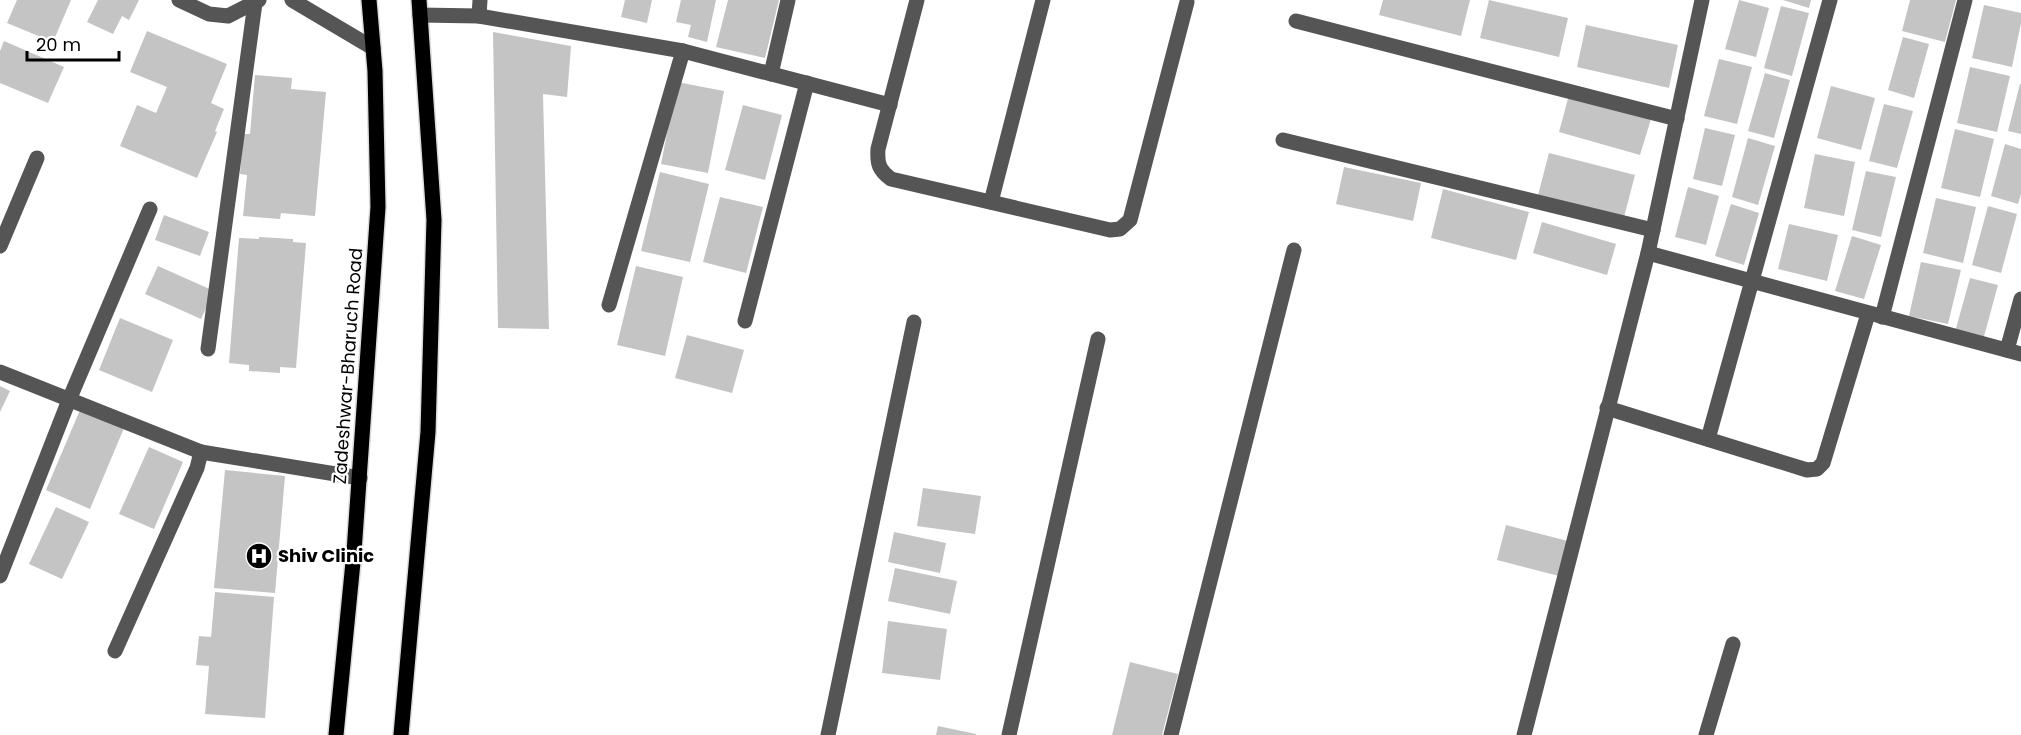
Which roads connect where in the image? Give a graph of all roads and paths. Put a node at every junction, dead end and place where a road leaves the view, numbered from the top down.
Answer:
1 (179, 0) edge
2 (292, 0) edge
3 (369, 0) edge
4 (480, 0) edge
5 (788, 0) edge
6 (917, 0) edge
7 (1042, 0) edge
8 (1702, 0) edge
9 (1830, 0) edge
10 (1965, 0) edge
11 (258, 1) edge
12 (1187, 2) dead end
13 (420, 8) edge
14 (479, 16) junction
15 (1296, 21) dead end
16 (373, 48) junction
17 (683, 51) junction
18 (771, 74) junction
19 (807, 83) junction
20 (890, 105) junction
21 (1677, 119) junction
22 (1283, 140) dead end
23 (38, 158) dead end
24 (991, 202) junction
25 (150, 209) dead end
26 (1653, 230) junction
27 (0, 246) edge
28 (1294, 250) dead end
29 (1648, 254) junction
30 (1752, 283) junction
31 (2021, 299) edge
32 (609, 305) dead end
33 (1875, 315) junction
34 (745, 321) dead end
35 (914, 322) dead end
36 (1098, 339) dead end
37 (208, 349) dead end
38 (2014, 352) edge
39 (0, 372) edge
40 (69, 400) junction
41 (1607, 408) junction
42 (1708, 439) junction
43 (201, 452) junction
44 (360, 478) junction
45 (0, 576) edge
46 (1733, 644) dead end
47 (115, 651) dead end
48 (336, 735) edge
49 (401, 735) edge
50 (828, 735) edge
51 (1008, 735) edge
52 (1171, 735) edge
53 (1524, 735) edge
54 (1707, 735) edge

1 - 11 street
2 - 16 street
3 - 16 main road, Zadeshwar-Bharuch Road
4 - 14 street
5 - 18 street
6 - 20 street
7 - 24 street
8 - 21 street
9 - 30 street
10 - 33 street
11 - 37 street
12 - 24 street
13 - 14 street
13 - 49 main road
14 - 17 street
15 - 21 street
16 - 44 main road, Zadeshwar-Bharuch Road
17 - 18 street
17 - 32 street
18 - 19 street
19 - 20 street
19 - 34 street
20 - 24 street
21 - 26 street
22 - 26 street
23 - 27 street
25 - 40 street
26 - 29 street
28 - 52 street
29 - 30 street
29 - 41 street
30 - 33 street
30 - 42 street
31 - 38 street
33 - 38 street
33 - 42 street
35 - 50 street
36 - 51 street
39 - 40 street
40 - 43 street
40 - 45 street
41 - 42 street
41 - 53 street
43 - 44 street
43 - 47 street
44 - 48 main road, Zadeshwar-Bharuch Road
46 - 54 street

